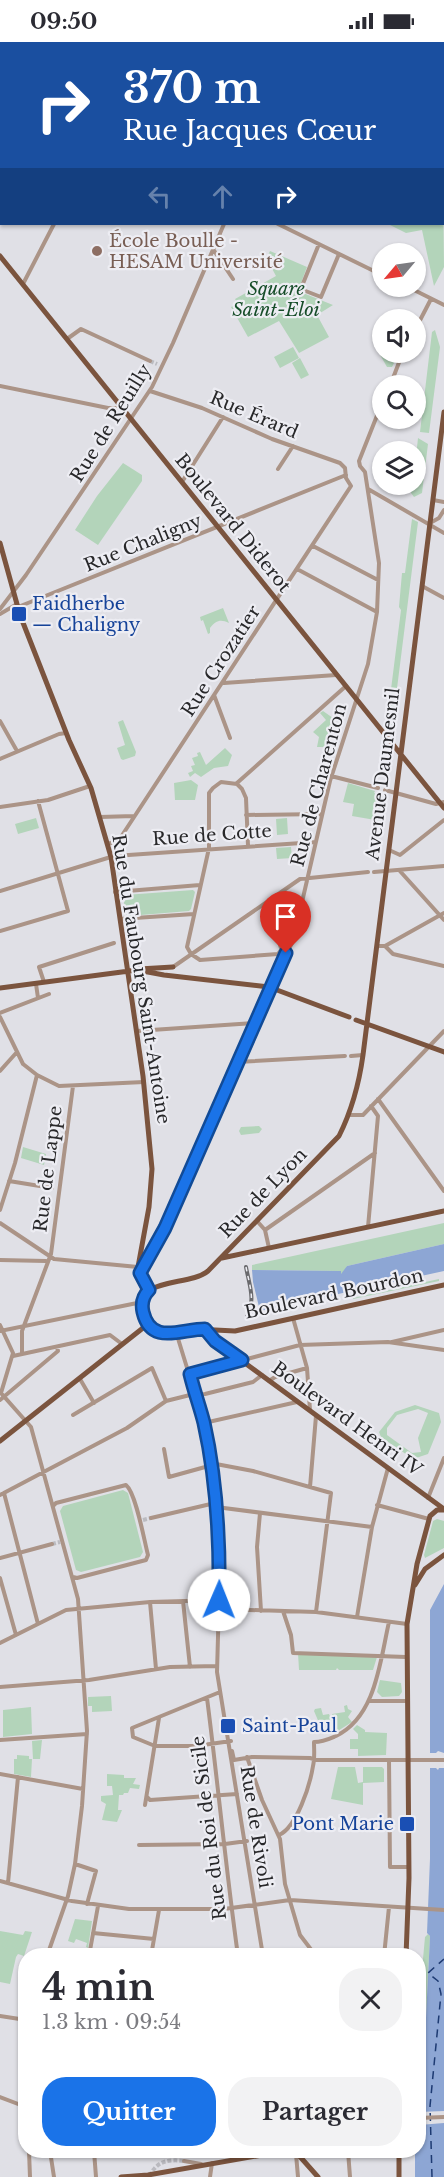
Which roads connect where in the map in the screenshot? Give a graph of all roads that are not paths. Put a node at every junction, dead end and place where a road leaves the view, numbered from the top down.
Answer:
1 (53, 225) edge
2 (224, 225) edge
3 (280, 225) edge
4 (319, 244) junction
5 (213, 249) junction
6 (339, 254) junction
7 (0, 256) edge
8 (372, 270) edge
9 (233, 279) dead end
10 (23, 285) junction
11 (426, 296) edge
12 (432, 299) junction
13 (444, 305) edge
14 (426, 310) edge
15 (67, 339) junction
16 (150, 361) tunnel mouth
17 (157, 364) tunnel mouth
18 (162, 367) junction
19 (0, 386) edge
20 (150, 391) junction
21 (122, 408) junction
22 (444, 412) edge
23 (223, 417) junction
24 (132, 420) junction
25 (372, 428) edge
26 (293, 446) junction
27 (278, 469) dead end
28 (345, 475) junction
29 (182, 483) junction
30 (367, 489) junction
31 (432, 500) junction
32 (444, 502) edge
33 (444, 510) edge
34 (429, 524) junction
35 (218, 527) junction
36 (444, 533) edge
37 (0, 543) edge
38 (313, 546) junction
39 (297, 569) junction
40 (378, 580) junction
41 (422, 586) junction
42 (14, 593) junction
43 (444, 598) edge
44 (277, 600) junction
45 (17, 605) junction
46 (0, 609) edge
47 (377, 612) junction
48 (0, 614) edge
49 (336, 675) junction
50 (223, 683) junction
51 (345, 686) junction
52 (214, 695) junction
53 (356, 699) junction
54 (0, 721) edge
55 (66, 733) junction
56 (230, 738) dead end
57 (17, 751) junction
58 (400, 754) junction
59 (0, 759) edge
60 (331, 776) junction
61 (237, 784) junction
62 (90, 786) junction
63 (378, 788) dead end
64 (385, 790) dead end
65 (395, 793) junction
66 (39, 801) junction
67 (443, 805) edge
68 (0, 807) edge
69 (322, 814) junction
70 (246, 815) junction
71 (134, 816) junction
72 (100, 818) junction
73 (444, 820) edge
74 (316, 842) junction
75 (108, 844) junction
76 (248, 846) junction
77 (209, 849) junction
78 (388, 850) junction
79 (111, 857) junction
80 (444, 866) edge
81 (399, 870) junction
82 (368, 872) dead end
83 (374, 872) dead end
84 (386, 872) junction
85 (57, 873) junction
86 (307, 878) junction
87 (200, 885) junction
88 (0, 891) edge
89 (115, 892) junction
90 (266, 903) junction
91 (194, 914) junction
92 (442, 914) edge
93 (120, 919) junction
94 (444, 920) edge
95 (0, 931) edge
96 (118, 942) junction
97 (376, 946) junction
98 (385, 946) junction
99 (282, 949) junction
100 (286, 953) junction
101 (191, 954) junction
102 (164, 966) junction
103 (444, 966) edge
104 (173, 967) junction
105 (128, 970) junction
106 (137, 970) junction
107 (165, 975) junction
108 (185, 976) junction
109 (44, 982) junction
110 (36, 983) junction
111 (269, 987) junction
112 (0, 988) edge
113 (49, 994) dead end
114 (38, 998) junction
115 (0, 1015) edge
116 (254, 1023) junction
117 (366, 1024) junction
118 (444, 1031) edge
119 (137, 1032) junction
120 (428, 1046) junction
121 (17, 1052) junction
122 (444, 1052) edge
123 (363, 1055) junction
124 (345, 1056) dead end
125 (351, 1056) dead end
126 (237, 1062) junction
127 (0, 1071) edge
128 (37, 1075) junction
129 (144, 1082) junction
130 (73, 1086) junction
131 (378, 1099) junction
132 (371, 1106) junction
133 (349, 1115) junction
134 (339, 1136) joint
135 (375, 1153) junction
136 (9, 1181) junction
137 (56, 1188) junction
138 (444, 1191) edge
139 (0, 1210) edge
140 (444, 1211) edge
141 (256, 1221) junction
142 (0, 1223) edge
143 (368, 1227) junction
144 (265, 1230) junction
145 (269, 1249) junction
146 (49, 1256) junction
147 (220, 1259) junction
148 (0, 1260) edge
149 (46, 1262) junction
150 (139, 1270) junction
151 (444, 1285) edge
152 (149, 1290) junction
153 (142, 1302) junction
154 (293, 1317) junction
155 (148, 1324) junction
156 (0, 1325) edge
157 (24, 1326) junction
158 (205, 1329) junction
159 (444, 1330) edge
160 (2, 1331) edge
161 (176, 1332) junction
162 (388, 1342) junction
163 (122, 1344) junction
164 (300, 1346) junction
165 (57, 1347) junction
166 (444, 1350) edge
167 (22, 1354) junction
168 (13, 1356) junction
169 (242, 1360) junction
170 (307, 1368) junction
171 (190, 1374) junction
172 (262, 1375) junction
173 (80, 1379) junction
174 (269, 1381) junction
175 (196, 1395) junction
176 (2, 1399) edge
177 (165, 1401) junction
178 (298, 1402) junction
179 (94, 1403) junction
180 (310, 1411) junction
181 (316, 1415) junction
182 (74, 1416) dead end
183 (25, 1422) junction
184 (204, 1423) junction
185 (0, 1441) edge
186 (164, 1449) dead end
187 (444, 1458) edge
188 (211, 1464) junction
189 (388, 1468) junction
190 (44, 1472) junction
191 (310, 1487) junction
192 (2, 1494) edge
193 (428, 1498) junction
194 (54, 1505) junction
195 (215, 1505) junction
196 (377, 1505) junction
197 (444, 1510) edge
198 (260, 1513) junction
199 (151, 1518) tunnel mouth
200 (429, 1519) junction
201 (327, 1520) junction
202 (372, 1527) junction
203 (52, 1544) tunnel mouth
204 (19, 1553) junction
205 (444, 1555) edge
206 (0, 1558) edge
207 (418, 1558) junction
208 (430, 1564) junction
209 (73, 1577) junction
210 (0, 1578) edge
211 (410, 1598) junction
212 (219, 1600) junction
213 (183, 1601) junction
214 (150, 1602) junction
215 (79, 1609) junction
216 (219, 1609) junction
217 (261, 1611) junction
218 (283, 1611) junction
219 (316, 1612) junction
220 (357, 1617) junction
221 (389, 1622) junction
222 (38, 1624) junction
223 (406, 1624) junction
224 (16, 1635) junction
225 (0, 1644) edge
226 (381, 1656) junction
227 (406, 1657) junction
228 (218, 1666) junction
229 (190, 1667) junction
230 (156, 1669) junction
231 (84, 1680) junction
232 (0, 1687) edge
233 (220, 1692) junction
234 (207, 1698) junction
235 (369, 1701) junction
236 (407, 1701) junction
237 (159, 1718) junction
238 (87, 1734) junction
239 (0, 1740) edge
240 (230, 1742) junction
241 (213, 1744) junction
242 (155, 1746) junction
243 (248, 1757) junction
244 (314, 1759) junction
245 (389, 1760) junction
246 (407, 1760) junction
247 (444, 1761) edge
248 (0, 1774) edge
249 (18, 1777) junction
250 (83, 1789) junction
251 (237, 1794) junction
252 (147, 1797) junction
253 (219, 1797) junction
254 (145, 1805) dead end
255 (279, 1835) junction
256 (246, 1841) junction
257 (225, 1844) junction
258 (140, 1845) dead end
259 (75, 1864) junction
260 (408, 1867) junction
261 (0, 1881) edge
262 (8, 1883) junction
263 (67, 1900) junction
264 (290, 1900) junction
265 (87, 1904) junction
266 (98, 1906) junction
267 (256, 1906) junction
268 (389, 1907) junction
269 (408, 1908) junction
270 (231, 1909) junction
271 (159, 1910) junction
272 (444, 1910) edge
273 (93, 1933) junction
274 (154, 1939) junction
275 (50, 1948) edge
276 (90, 1948) edge
277 (152, 1948) edge
278 (237, 1948) edge
279 (262, 1948) edge
280 (309, 1948) edge
281 (385, 1948) edge
282 (406, 1948) edge
283 (0, 2016) edge
284 (18, 2018) edge
285 (0, 2097) edge
286 (18, 2104) edge
287 (444, 2117) edge
288 (426, 2118) edge
289 (29, 2158) edge
290 (51, 2158) edge
291 (95, 2158) edge
292 (242, 2158) edge
293 (297, 2158) edge
294 (302, 2158) edge
295 (349, 2158) edge
296 (399, 2158) edge
297 (236, 2159) joint
298 (184, 2161) tunnel mouth
299 (209, 2164) junction
300 (30, 2177) edge
301 (54, 2177) edge
302 (96, 2177) edge
303 (121, 2177) edge
304 (210, 2177) edge
305 (298, 2177) edge
306 (318, 2177) edge
307 (350, 2177) edge
308 (399, 2177) edge

1 - 10 street
2 - 5 street, Rue de Reuilly
3 - 4 street
4 - 6 street
4 - 6 street
5 - 9 street
5 - 18 street, Rue de Reuilly
6 - 8 street
7 - 10 main road, Boulevard Diderot
10 - 15 main road, Boulevard Diderot
11 - 12 street
12 - 13 street
12 - 14 street
15 - 16 street
15 - 21 main road, Boulevard Diderot
17 - 18 street
18 - 20 street, Rue de Reuilly
19 - 21 street
20 - 23 street, Rue Érard
20 - 24 street, Rue de Reuilly
21 - 24 main road, Boulevard Diderot
22 - 31 main road, Avenue Daumesnil
23 - 26 street, Rue Érard
23 - 29 street
24 - 29 main road, Boulevard Diderot
24 - 42 street, Rue de Reuilly
25 - 30 street, Rue de Charenton
26 - 27 street
26 - 28 street, Rue Érard
28 - 35 street, Rue Chaligny
28 - 38 street, Rue Crozatier
29 - 35 main road, Boulevard Diderot
30 - 34 street
30 - 40 street, Rue de Charenton
31 - 32 street
31 - 34 main road, Avenue Daumesnil
33 - 34 street
34 - 36 street
34 - 41 main road, Avenue Daumesnil
35 - 44 main road, Boulevard Diderot
35 - 45 street, Rue Chaligny
37 - 42 main road, Rue du Faubourg Saint-Antoine
38 - 39 street, Rue Crozatier
38 - 40 street
39 - 44 street, Rue Crozatier
39 - 47 street
40 - 47 street, Rue de Charenton
41 - 43 street
41 - 58 main road, Avenue Daumesnil
42 - 45 main road, Rue du Faubourg Saint-Antoine
42 - 46 street, Rue de Reuilly
44 - 49 main road, Boulevard Diderot
44 - 50 street, Rue Crozatier
45 - 48 street, Rue Chaligny
45 - 55 main road, Rue du Faubourg Saint-Antoine
47 - 53 street, Rue de Charenton
49 - 50 street
49 - 51 main road, Boulevard Diderot
50 - 52 street, Rue Crozatier
51 - 53 main road, Boulevard Diderot
51 - 61 street
52 - 56 street
52 - 71 street, Rue Crozatier
53 - 58 main road, Boulevard Diderot
53 - 60 street, Rue de Charenton
54 - 57 street
55 - 57 street
55 - 62 main road, Rue du Faubourg Saint-Antoine
57 - 59 street
58 - 65 main road, Avenue Daumesnil
58 - 67 main road, Boulevard Diderot
60 - 63 street
60 - 69 street, Rue de Charenton
61 - 70 street
61 - 77 street
62 - 66 street
62 - 72 main road, Rue du Faubourg Saint-Antoine
64 - 65 street
65 - 67 street
65 - 78 main road, Avenue Daumesnil
66 - 68 street
66 - 85 street
69 - 70 street
69 - 74 street, Rue de Charenton
70 - 76 street
71 - 72 street
71 - 75 street, Rue Crozatier
72 - 75 main road, Rue du Faubourg Saint-Antoine
73 - 78 street
74 - 76 street, Rue de Cotte
74 - 86 street, Rue de Charenton
75 - 79 main road, Rue du Faubourg Saint-Antoine
76 - 77 street, Rue de Cotte
77 - 79 street, Rue de Cotte
77 - 87 street
78 - 84 main road, Avenue Daumesnil
79 - 85 street, Rue de Cotte
79 - 89 main road, Rue du Faubourg Saint-Antoine
80 - 81 street
81 - 84 street
81 - 92 street
82 - 86 street
83 - 84 street
84 - 97 main road, Avenue Daumesnil
85 - 88 street, Rue de Cotte
85 - 95 street
86 - 90 street
86 - 100 street, Rue de Charenton
87 - 89 street
87 - 91 street
89 - 93 main road, Rue du Faubourg Saint-Antoine
90 - 99 street
90 - 101 street
91 - 93 street
91 - 101 street
92 - 94 street
92 - 98 street
93 - 96 main road, Rue du Faubourg Saint-Antoine
96 - 105 main road, Rue du Faubourg Saint-Antoine
96 - 109 street
97 - 98 street
97 - 117 main road, Avenue Daumesnil
98 - 103 street
99 - 100 street
99 - 101 street
100 - 111 street, Rue de Charenton
101 - 104 street
102 - 104 main road
102 - 106 main road
102 - 107 main road
104 - 107 main road
104 - 108 main road
105 - 106 main road
105 - 109 main road
105 - 119 main road, Rue du Faubourg Saint-Antoine
106 - 107 main road
107 - 108 main road
108 - 111 main road
109 - 110 main road
110 - 112 main road
110 - 114 street
111 - 116 street, Rue de Charenton
111 - 117 main road
113 - 114 street
114 - 115 street
115 - 121 street
116 - 119 street
116 - 126 street, Rue de Charenton
117 - 120 main road
117 - 123 main road, Avenue Daumesnil
118 - 120 street
119 - 129 main road, Rue du Faubourg Saint-Antoine
120 - 122 main road
120 - 131 street
121 - 127 street
121 - 128 street
123 - 125 street
123 - 133 main road, Avenue Daumesnil
124 - 126 street
126 - 150 street, Rue de Charenton
128 - 130 street
128 - 136 street
129 - 130 street
129 - 150 main road, Rue du Faubourg Saint-Antoine
130 - 137 street, Rue de Lappe
131 - 132 street
131 - 138 street
132 - 133 street
132 - 135 street
133 - 134 main road, Avenue Daumesnil
134 - 141 main road, Rue de Lyon
135 - 143 street
135 - 144 street
136 - 137 street
136 - 139 street
137 - 146 street, Rue de Lappe
140 - 143 main road
141 - 144 street
141 - 147 main road, Rue de Lyon
142 - 146 street
143 - 145 main road
144 - 145 street
145 - 147 main road
146 - 149 street, Rue de Lappe
146 - 150 street
147 - 152 main road, Rue de Lyon
148 - 149 street
149 - 157 street, Rue de Lappe
150 - 152 main road
151 - 154 main road, Boulevard Bourdon
152 - 153 main road
153 - 155 main road
153 - 157 street
154 - 158 main road, Boulevard Bourdon
154 - 164 street
155 - 161 main road
155 - 163 main road
156 - 160 street
157 - 160 street
157 - 167 street, Rue de Lappe
158 - 161 main road, Boulevard Bourdon
158 - 169 main road, Boulevard Henri IV
159 - 162 street
160 - 168 street
161 - 171 street, Rue de Rivoli
162 - 164 street
162 - 166 street
163 - 165 street
163 - 173 main road
164 - 169 street
164 - 170 street
165 - 167 street
165 - 176 street
167 - 168 street
168 - 176 street
169 - 171 street
169 - 172 main road, Boulevard Henri IV
170 - 174 street
170 - 180 street
171 - 175 street, Rue de Rivoli
172 - 174 main road, Boulevard Henri IV
172 - 175 street
173 - 179 street
173 - 183 main road
174 - 178 main road, Boulevard Henri IV
175 - 177 street
175 - 184 street, Rue de Rivoli
176 - 183 street
177 - 179 street
177 - 190 street
178 - 180 main road, Boulevard Henri IV
178 - 184 street
179 - 182 street
180 - 181 main road, Boulevard Henri IV
181 - 189 main road, Boulevard Henri IV
181 - 191 street
183 - 185 main road
183 - 190 street
184 - 188 street, Rue de Rivoli
186 - 188 street
187 - 193 street
188 - 191 street
188 - 195 street, Rue de Rivoli
189 - 193 main road, Boulevard Henri IV
189 - 196 street
190 - 192 street
190 - 194 street
191 - 201 street
192 - 204 street
193 - 197 main road, Boulevard Henri IV
194 - 209 street
194 - 209 street
195 - 198 street
195 - 199 street
195 - 212 street, Rue de Rivoli
196 - 200 street
196 - 202 street
197 - 200 main road
198 - 201 street
198 - 217 street
200 - 207 main road
201 - 202 street
201 - 219 street
202 - 220 street
203 - 204 street
204 - 206 street
204 - 222 street
205 - 208 main road
207 - 208 main road
207 - 211 main road
208 - 211 main road
209 - 215 street
210 - 224 street
211 - 223 main road
212 - 213 street
212 - 216 street, Rue de Rivoli
213 - 214 street
213 - 229 street
214 - 215 street
214 - 230 street
215 - 222 street
215 - 231 street
216 - 217 street
216 - 228 street, Rue de Rivoli
217 - 218 street
218 - 219 street
218 - 226 street
219 - 220 street
220 - 221 street
221 - 223 street
221 - 226 street
222 - 224 street
223 - 227 main road
224 - 225 street
226 - 227 street
226 - 235 street
227 - 236 main road
228 - 229 street
228 - 233 street, Rue de Rivoli
229 - 230 street
230 - 231 street
231 - 232 street
231 - 238 street
233 - 234 street
233 - 240 street, Rue de Rivoli
234 - 237 street
234 - 241 street, Rue du Roi de Sicile
235 - 236 street
235 - 244 street
236 - 246 main road
237 - 242 street
237 - 242 street
238 - 239 street
238 - 250 street
240 - 241 street
240 - 243 street, Rue de Rivoli
240 - 251 street, Rue de Rivoli
241 - 242 street
241 - 253 street, Rue du Roi de Sicile
242 - 252 street
243 - 244 street
243 - 255 street
244 - 245 street
244 - 255 street
245 - 246 street
245 - 260 street
246 - 247 street
246 - 260 main road
248 - 249 street
249 - 250 street
249 - 262 street
250 - 259 street
251 - 253 street
251 - 256 street, Rue de Rivoli
252 - 253 street
252 - 254 street
253 - 257 street, Rue du Roi de Sicile
255 - 264 street
256 - 257 street
256 - 267 street, Rue de Rivoli
257 - 258 street
257 - 270 street, Rue du Roi de Sicile
259 - 263 street
259 - 265 street
260 - 269 main road
261 - 262 street
262 - 263 street
263 - 265 street
263 - 275 street
264 - 267 street
264 - 268 street
264 - 280 street
265 - 266 street
266 - 271 street
266 - 273 street
267 - 270 street
267 - 279 street, Rue de Rivoli
268 - 269 street
268 - 281 street
269 - 272 street
269 - 282 main road
270 - 271 street
270 - 278 street, Rue du Roi de Sicile
271 - 274 street
273 - 274 street
273 - 276 street
274 - 277 street
283 - 284 street
285 - 286 street
287 - 288 street
289 - 300 street
290 - 301 street
291 - 302 street
292 - 297 main road
293 - 305 street
294 - 306 main road
295 - 307 street
296 - 308 main road
297 - 299 main road
298 - 299 street
299 - 303 main road
299 - 304 street

